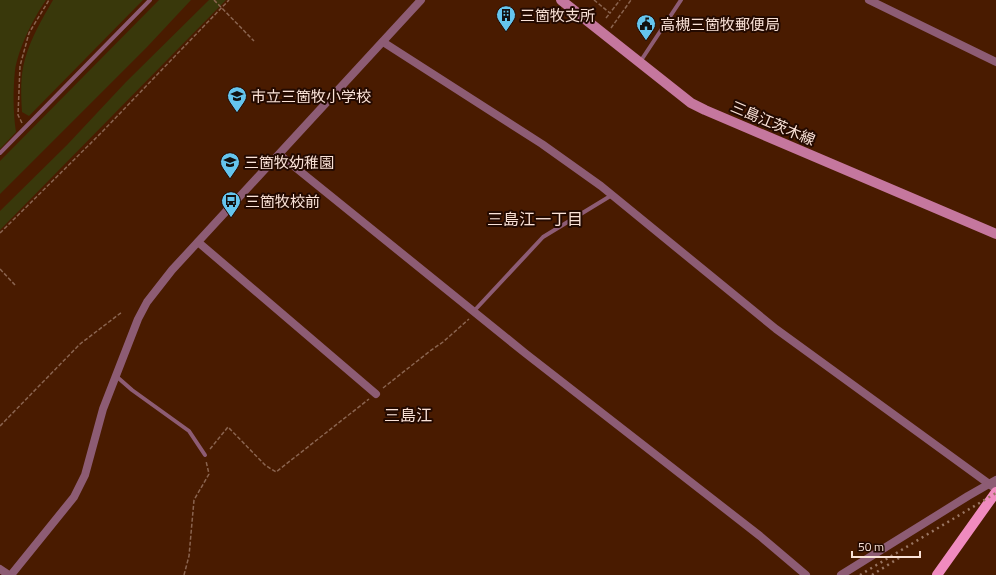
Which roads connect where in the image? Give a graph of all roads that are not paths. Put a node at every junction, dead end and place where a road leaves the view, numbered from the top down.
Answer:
1 (150, 0) edge
2 (421, 0) edge
3 (561, 0) edge
4 (681, 0) edge
5 (869, 0) edge
6 (383, 42) junction
7 (640, 62) junction
8 (996, 62) edge
9 (0, 153) edge
10 (280, 154) junction
11 (612, 195) junction
12 (996, 234) edge
13 (198, 242) junction
14 (474, 311) junction
15 (115, 375) junction
16 (376, 394) road end
17 (205, 455) road end
18 (994, 486) edge
19 (0, 569) edge
20 (940, 574) edge
21 (10, 575) edge
22 (806, 575) edge
23 (841, 575) edge

1 - 9 lane
2 - 6 street
3 - 7 main road, 三島江茨木線
4 - 7 lane
5 - 8 street
6 - 10 street
6 - 11 street
7 - 12 main road, 三島江茨木線
10 - 13 street
10 - 14 street
11 - 14 lane
11 - 18 street
13 - 15 street
13 - 16 street
14 - 22 street
15 - 17 lane
15 - 21 street
18 - 20 main road
18 - 23 street
19 - 21 street

